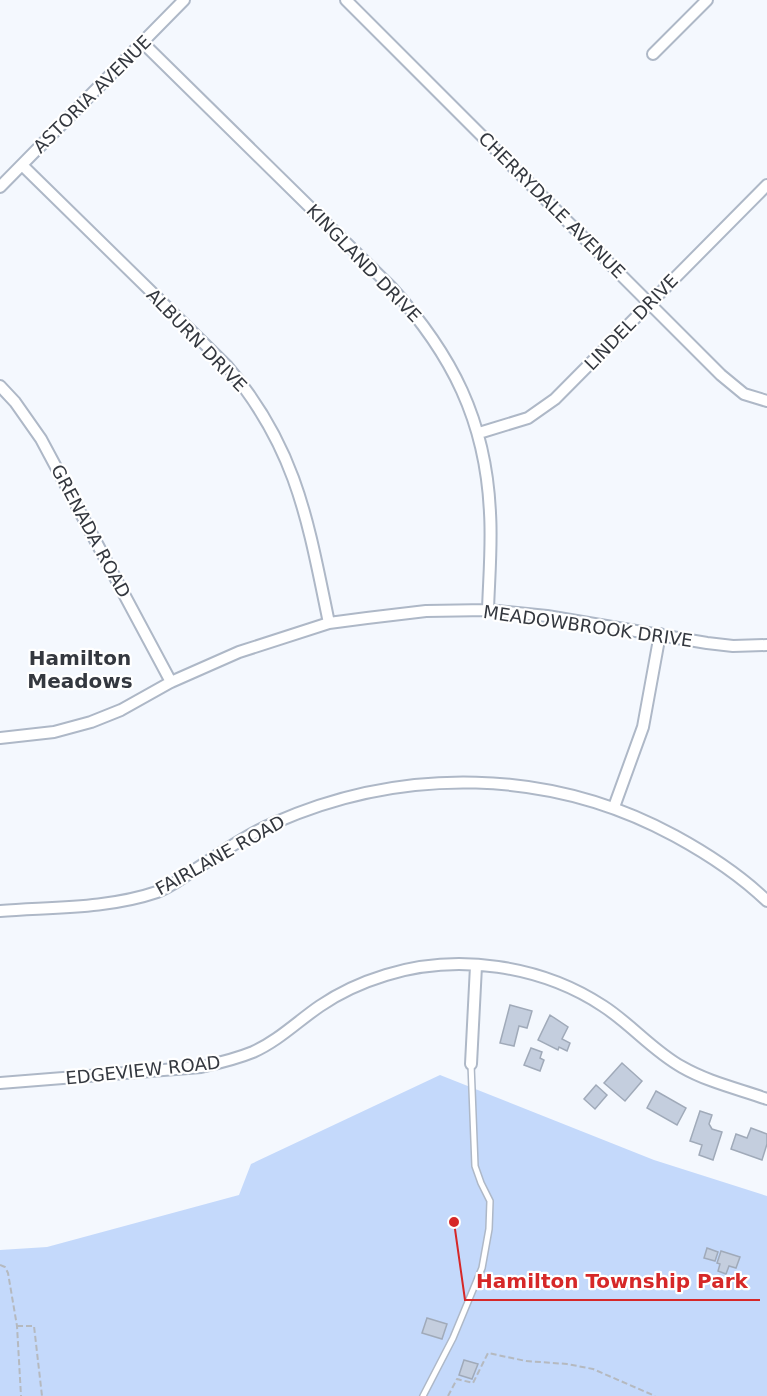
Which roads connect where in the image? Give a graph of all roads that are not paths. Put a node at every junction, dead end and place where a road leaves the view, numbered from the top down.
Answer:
1 (184, 0) edge
2 (346, 0) edge
3 (707, 0) edge
4 (142, 43) junction
5 (653, 54) dead end
6 (22, 165) junction
7 (767, 185) edge
8 (0, 187) edge
9 (650, 304) junction
10 (0, 386) edge
11 (765, 400) edge
12 (479, 434) junction
13 (488, 610) junction
14 (329, 623) junction
15 (660, 634) junction
16 (767, 645) edge
17 (171, 682) junction
18 (0, 738) edge
19 (614, 807) junction
20 (767, 901) edge
21 (0, 911) edge
22 (476, 966) junction
23 (471, 1064) joint
24 (0, 1083) edge
25 (767, 1098) edge
26 (423, 1396) edge

1 - 4 street, ASTORIA AVENUE
2 - 9 street, CHERRYDALE AVENUE
3 - 5 street
4 - 6 street, ASTORIA AVENUE
4 - 12 street, KINGLAND DRIVE
6 - 8 street, ASTORIA AVENUE
6 - 14 street, ALBURN DRIVE
7 - 9 street, LINDEL DRIVE
9 - 11 street, CHERRYDALE AVENUE
9 - 12 street, LINDEL DRIVE
10 - 17 street, GRENADA ROAD
12 - 13 street, KINGLAND DRIVE
13 - 14 street, MEADOWBROOK DRIVE
13 - 15 street, MEADOWBROOK DRIVE
14 - 17 street, MEADOWBROOK DRIVE
15 - 16 street, MEADOWBROOK DRIVE
15 - 19 street
17 - 18 street, MEADOWBROOK DRIVE
19 - 20 street, FAIRLANE ROAD
19 - 21 street, FAIRLANE ROAD
22 - 23 street
22 - 24 street, EDGEVIEW ROAD
22 - 25 street, EDGEVIEW ROAD
23 - 26 lane

